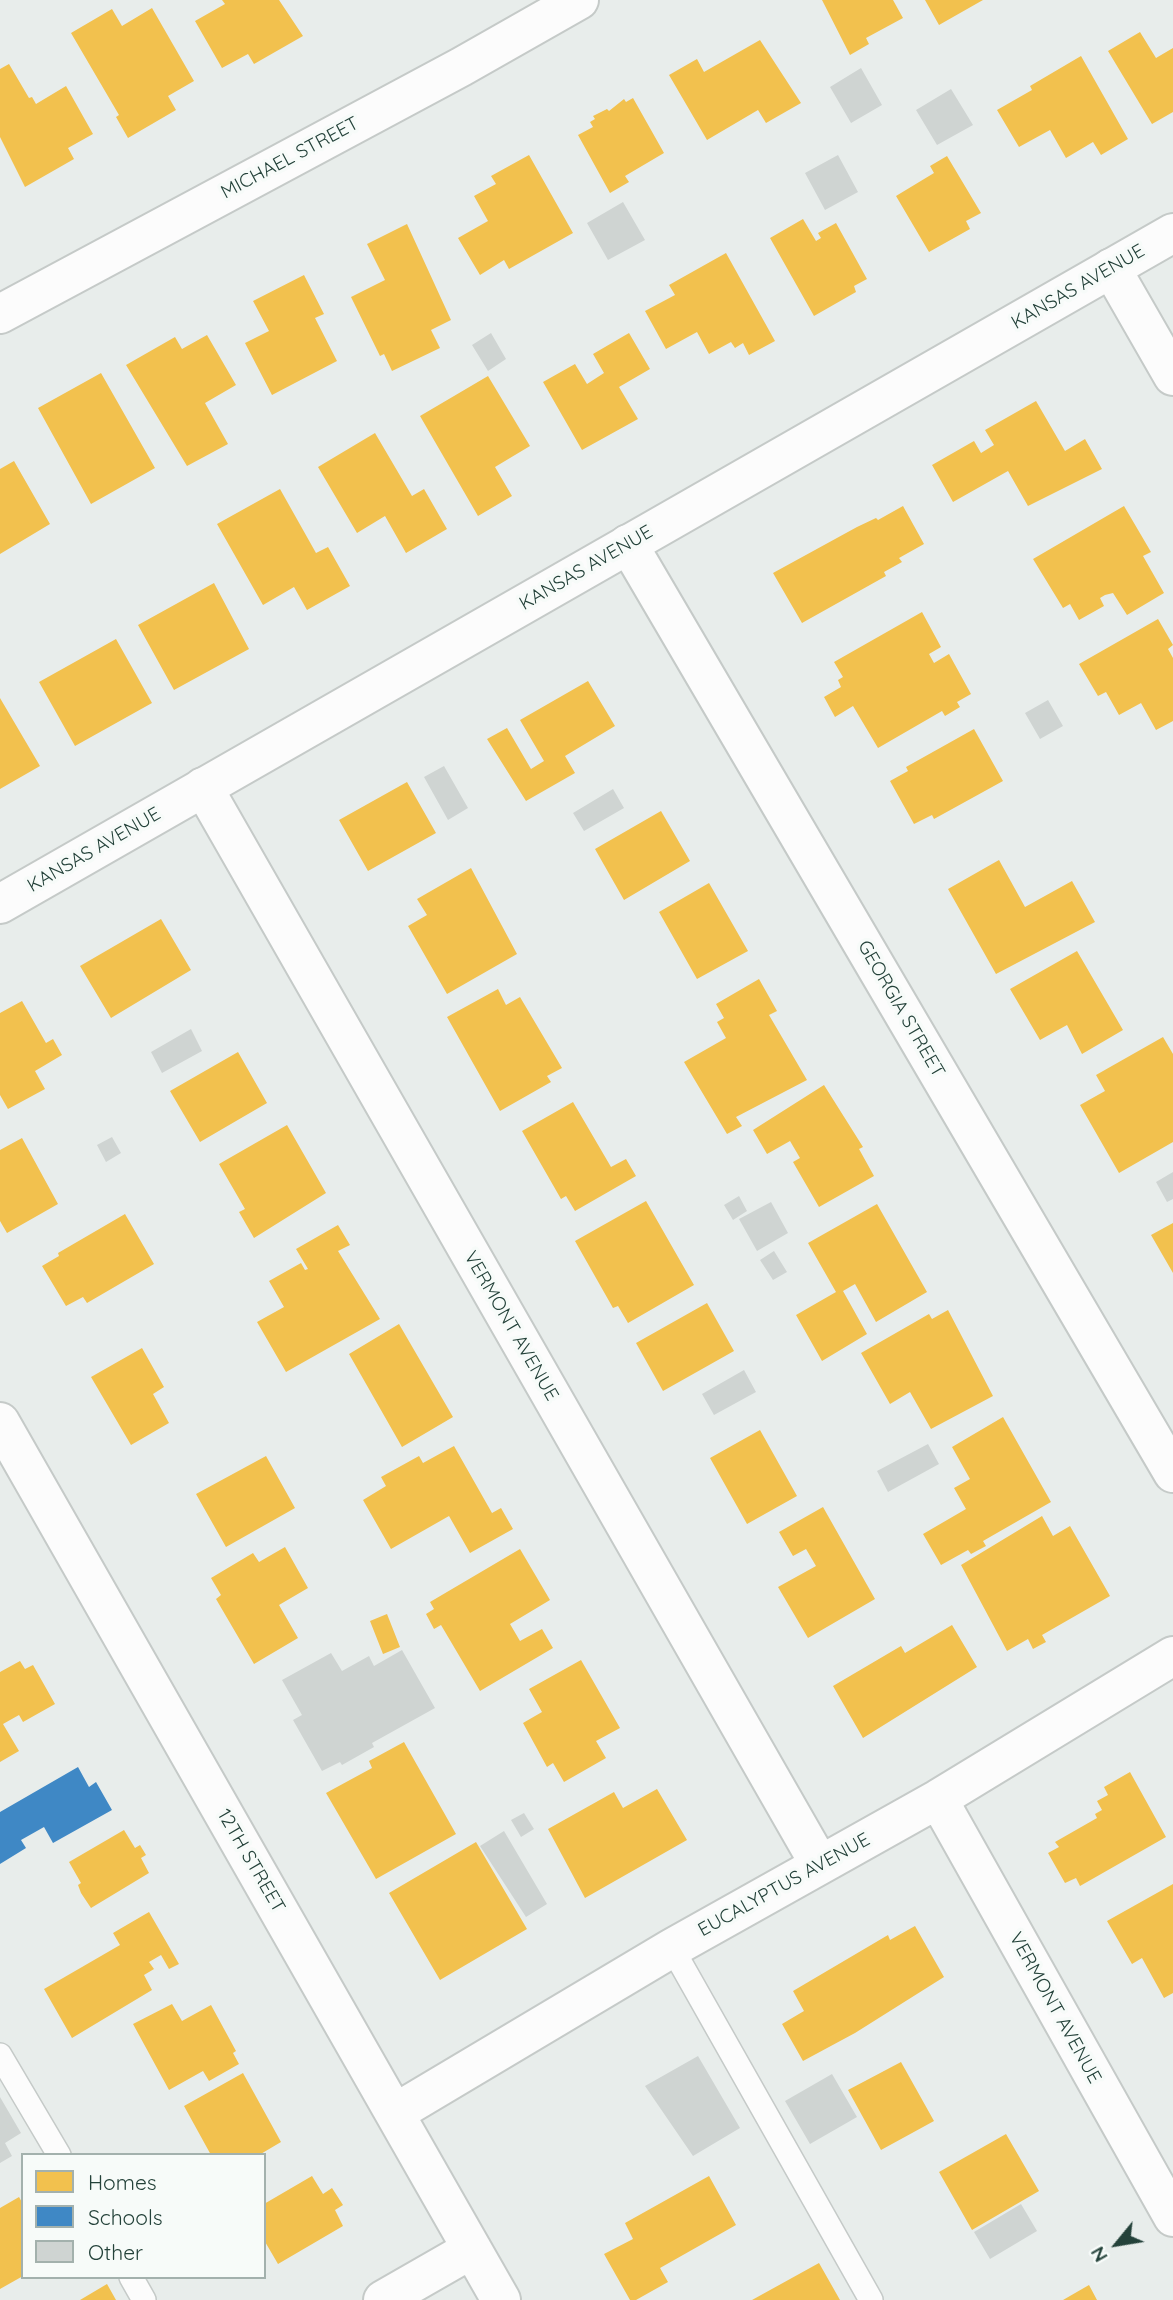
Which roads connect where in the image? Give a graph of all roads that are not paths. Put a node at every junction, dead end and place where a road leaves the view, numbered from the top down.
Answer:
1 (579, 0) edge
2 (1173, 233) edge
3 (1111, 268) junction
4 (0, 314) edge
5 (1173, 376) edge
6 (628, 544) junction
7 (203, 787) junction
8 (0, 904) edge
9 (0, 1422) edge
10 (1173, 1473) edge
11 (1173, 1656) edge
12 (937, 1799) junction
13 (820, 1865) junction
14 (672, 1948) junction
15 (0, 2055) edge
16 (395, 2113) junction
17 (58, 2153) edge
18 (1173, 2217) edge
19 (472, 2249) junction
20 (132, 2279) edge
21 (144, 2300) edge
22 (383, 2300) edge
23 (501, 2300) edge
24 (871, 2300) edge

1 - 4 street, MICHAEL STREET
2 - 3 street, KANSAS AVENUE
3 - 5 street
3 - 6 street, KANSAS AVENUE
6 - 7 street, KANSAS AVENUE
6 - 10 street, GEORGIA STREET
7 - 8 street, KANSAS AVENUE
7 - 13 street, VERMONT AVENUE
9 - 16 street, 12TH STREET
11 - 12 street, EUCALYPTUS AVENUE
12 - 13 street, EUCALYPTUS AVENUE
12 - 18 street, VERMONT AVENUE
13 - 14 street, EUCALYPTUS AVENUE
14 - 16 street, EUCALYPTUS AVENUE
14 - 24 lane
15 - 17 lane
16 - 19 street, 12TH STREET
19 - 22 street
19 - 23 street, 12TH STREET
20 - 21 lane

